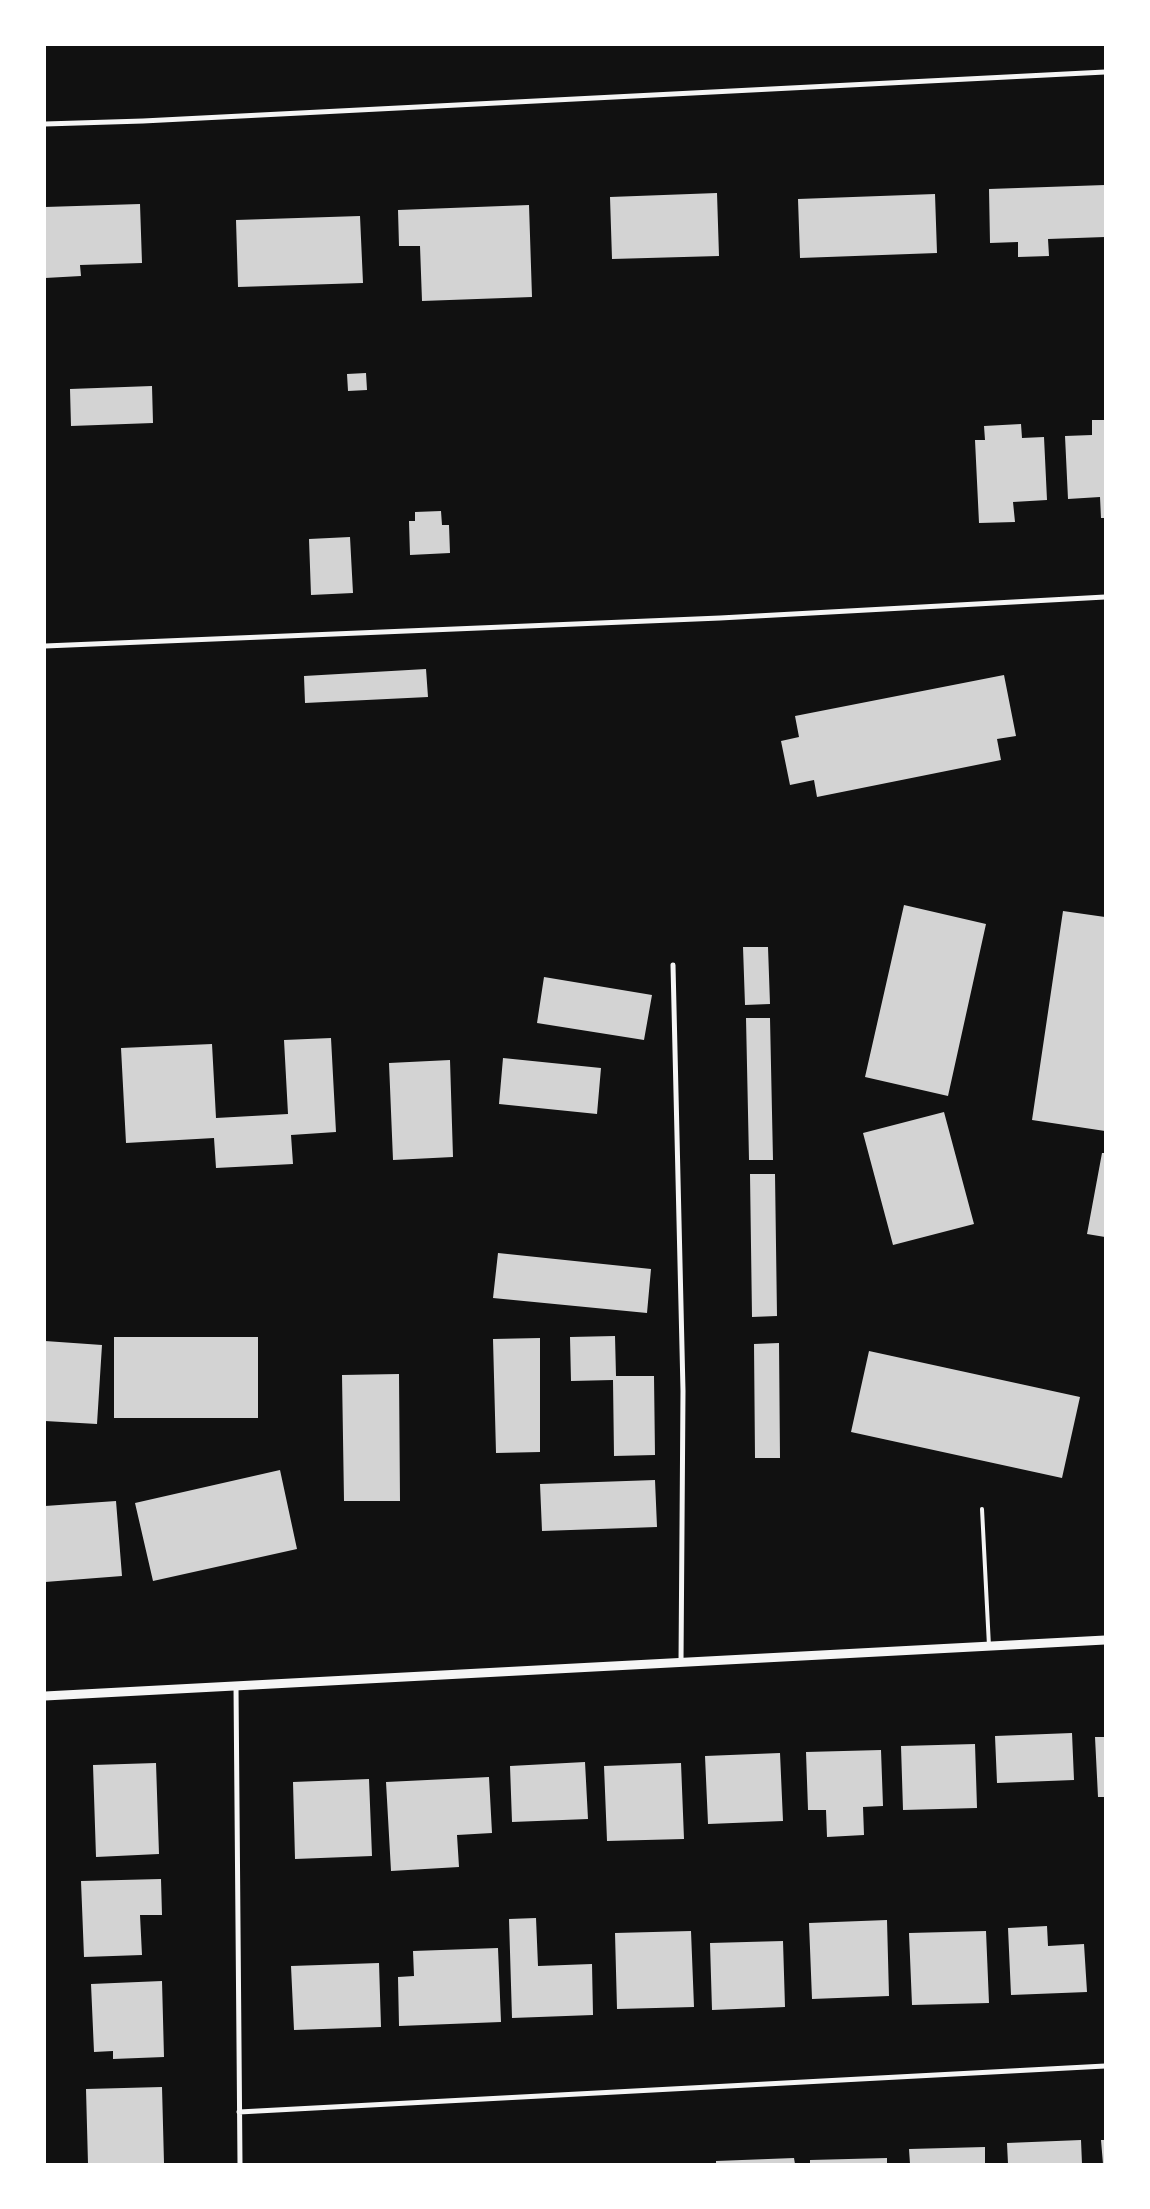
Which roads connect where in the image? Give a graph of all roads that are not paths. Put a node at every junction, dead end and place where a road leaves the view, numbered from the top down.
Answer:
1 (1105, 72) edge
2 (45, 124) edge
3 (1105, 597) edge
4 (45, 646) edge
5 (673, 965) dead end
6 (982, 1509) dead end
7 (1105, 1640) edge
8 (990, 1646) junction
9 (681, 1662) junction
10 (236, 1686) junction
11 (45, 1696) edge
12 (1105, 2066) edge
13 (239, 2112) junction
14 (240, 2164) edge

1 - 2 street
3 - 4 street
5 - 9 street
6 - 8 lane
7 - 8 street
8 - 9 street
9 - 10 street
10 - 11 street
10 - 13 street
12 - 13 street
13 - 14 street

